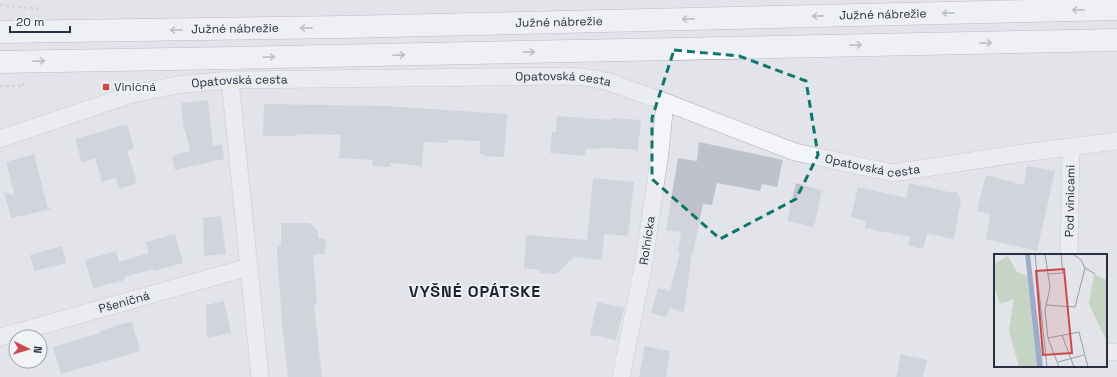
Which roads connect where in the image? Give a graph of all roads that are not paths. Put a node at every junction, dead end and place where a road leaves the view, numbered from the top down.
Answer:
1 (1117, 10) edge
2 (0, 32) edge
3 (1117, 40) edge
4 (0, 62) edge
5 (230, 80) junction
6 (665, 102) junction
7 (0, 139) edge
8 (1117, 141) edge
9 (1071, 147) junction
10 (1069, 254) edge
11 (249, 267) junction
12 (0, 337) edge
13 (260, 377) edge
14 (622, 377) edge

1 -> 2 highway, Južné nábrežie
4 -> 3 highway
5 - 6 street, Opatovská cesta
5 - 7 street, Opatovská cesta
5 - 11 street
6 - 9 street, Opatovská cesta
6 - 14 street, Roľnícka
8 - 9 street, Opatovská cesta
9 - 10 street, Pod vinicami
11 - 12 street, Pšeničná
11 - 13 street

